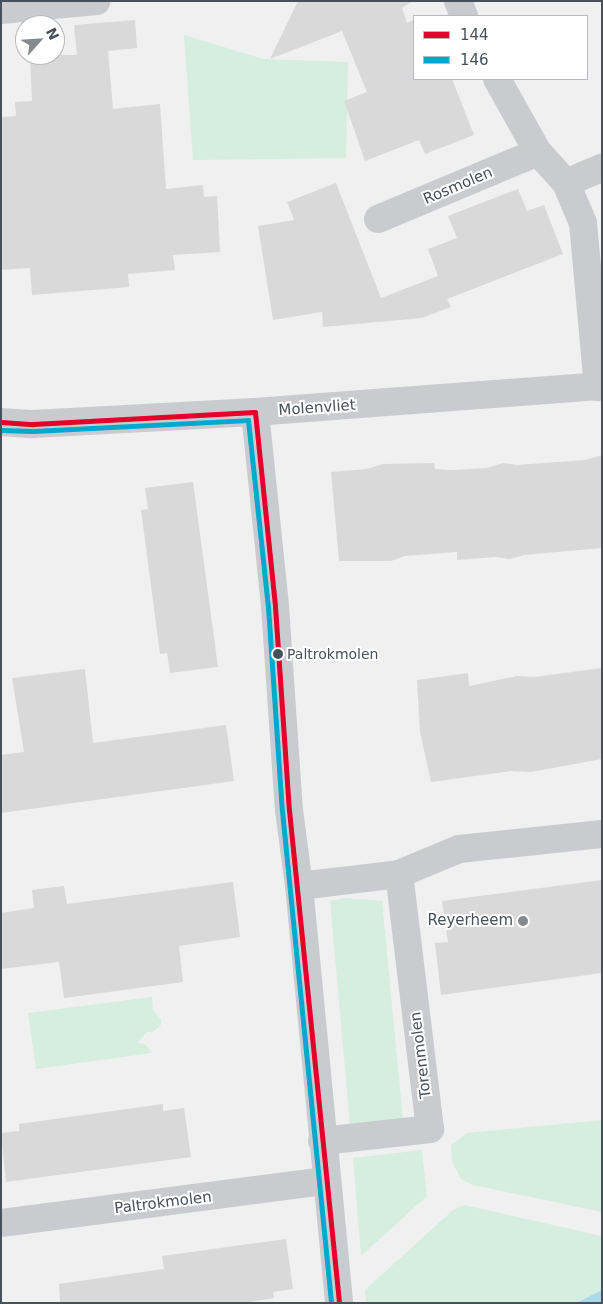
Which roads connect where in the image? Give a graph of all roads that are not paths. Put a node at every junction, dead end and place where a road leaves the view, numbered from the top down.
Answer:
1 (97, 1) edge
2 (458, 1) edge
3 (1, 10) edge
4 (464, 15) edge
5 (498, 80) edge
6 (538, 152) junction
7 (602, 168) edge
8 (566, 183) junction
9 (378, 219) dead end
10 (600, 386) edge
11 (255, 412) junction
12 (1, 422) edge
13 (602, 834) edge
14 (400, 874) junction
15 (299, 886) junction
16 (322, 1141) junction
17 (325, 1181) junction
18 (1, 1223) edge
19 (339, 1303) edge

1 - 3 street
2 - 4 street
5 - 6 street
6 - 8 street
6 - 9 street, Rosmolen
7 - 8 street
8 - 10 street
10 - 11 street, Molenvliet
11 - 12 street, Molenvliet
11 - 15 street
13 - 14 street
14 - 15 street
14 - 16 street, Torenmolen
15 - 16 street
16 - 17 street
17 - 18 street, Paltrokmolen
17 - 19 street

